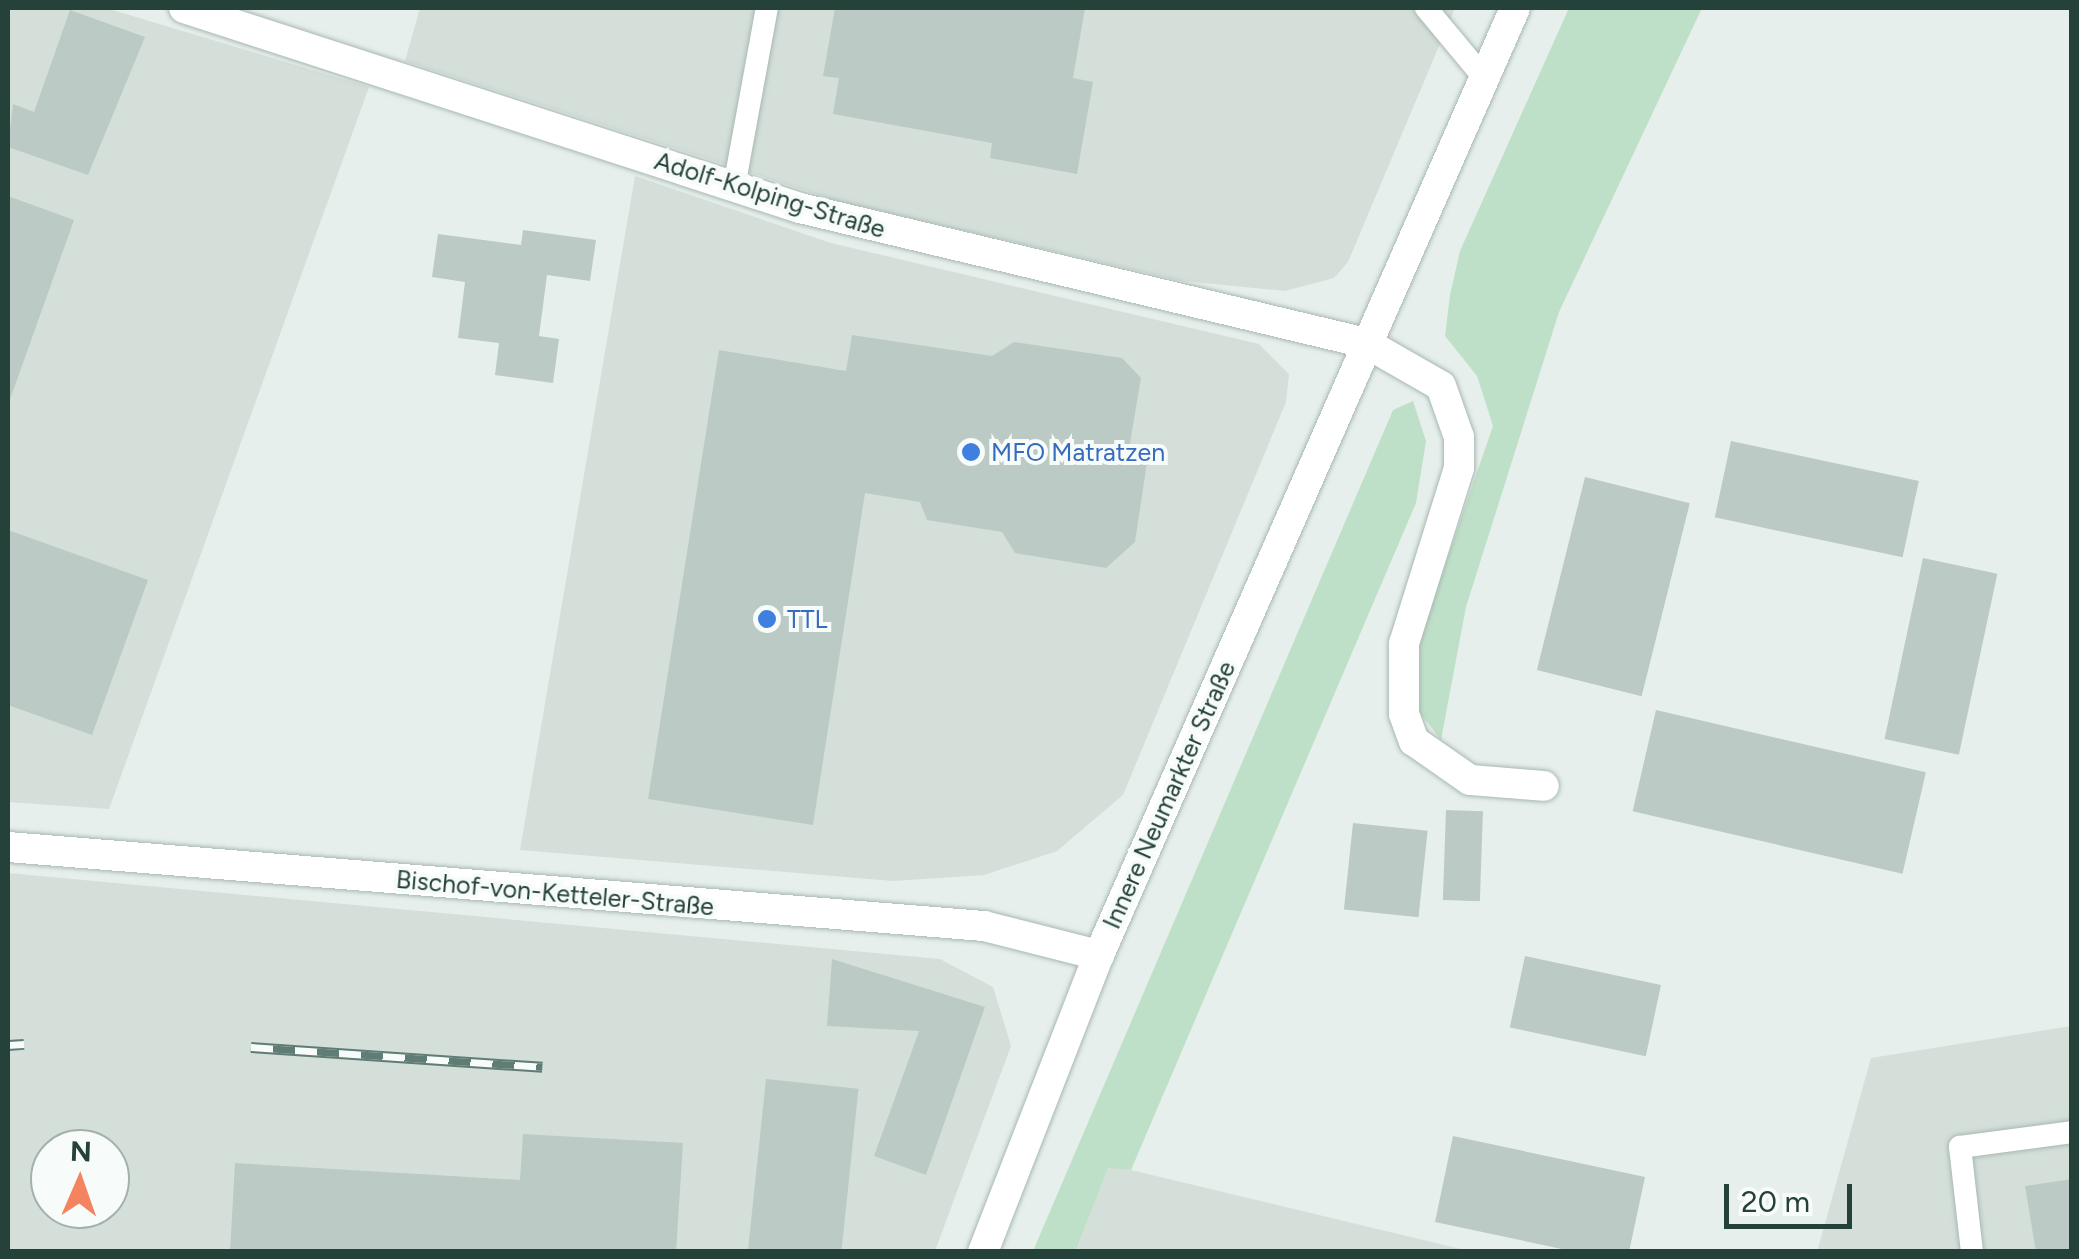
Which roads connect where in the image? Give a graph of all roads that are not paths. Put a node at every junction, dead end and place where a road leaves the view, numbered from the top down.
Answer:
1 (184, 8) edge
2 (767, 8) edge
3 (1426, 8) edge
4 (1515, 8) edge
5 (1486, 80) junction
6 (734, 187) junction
7 (1366, 342) junction
8 (1544, 786) dead end
9 (8, 847) edge
10 (1099, 955) junction
11 (2072, 1132) edge
12 (983, 1252) edge
13 (1972, 1252) edge

1 - 6 street, Adolf-Kolping-Straße
2 - 6 lane
3 - 5 lane
4 - 5 street, Innere Neumarkter Straße
5 - 7 street, Innere Neumarkter Straße
6 - 7 street, Adolf-Kolping-Straße
7 - 8 street
7 - 10 street, Innere Neumarkter Straße
9 - 10 street, Bischof-von-Ketteler-Straße
10 - 12 street, Innere Neumarkter Straße
11 - 13 lane

